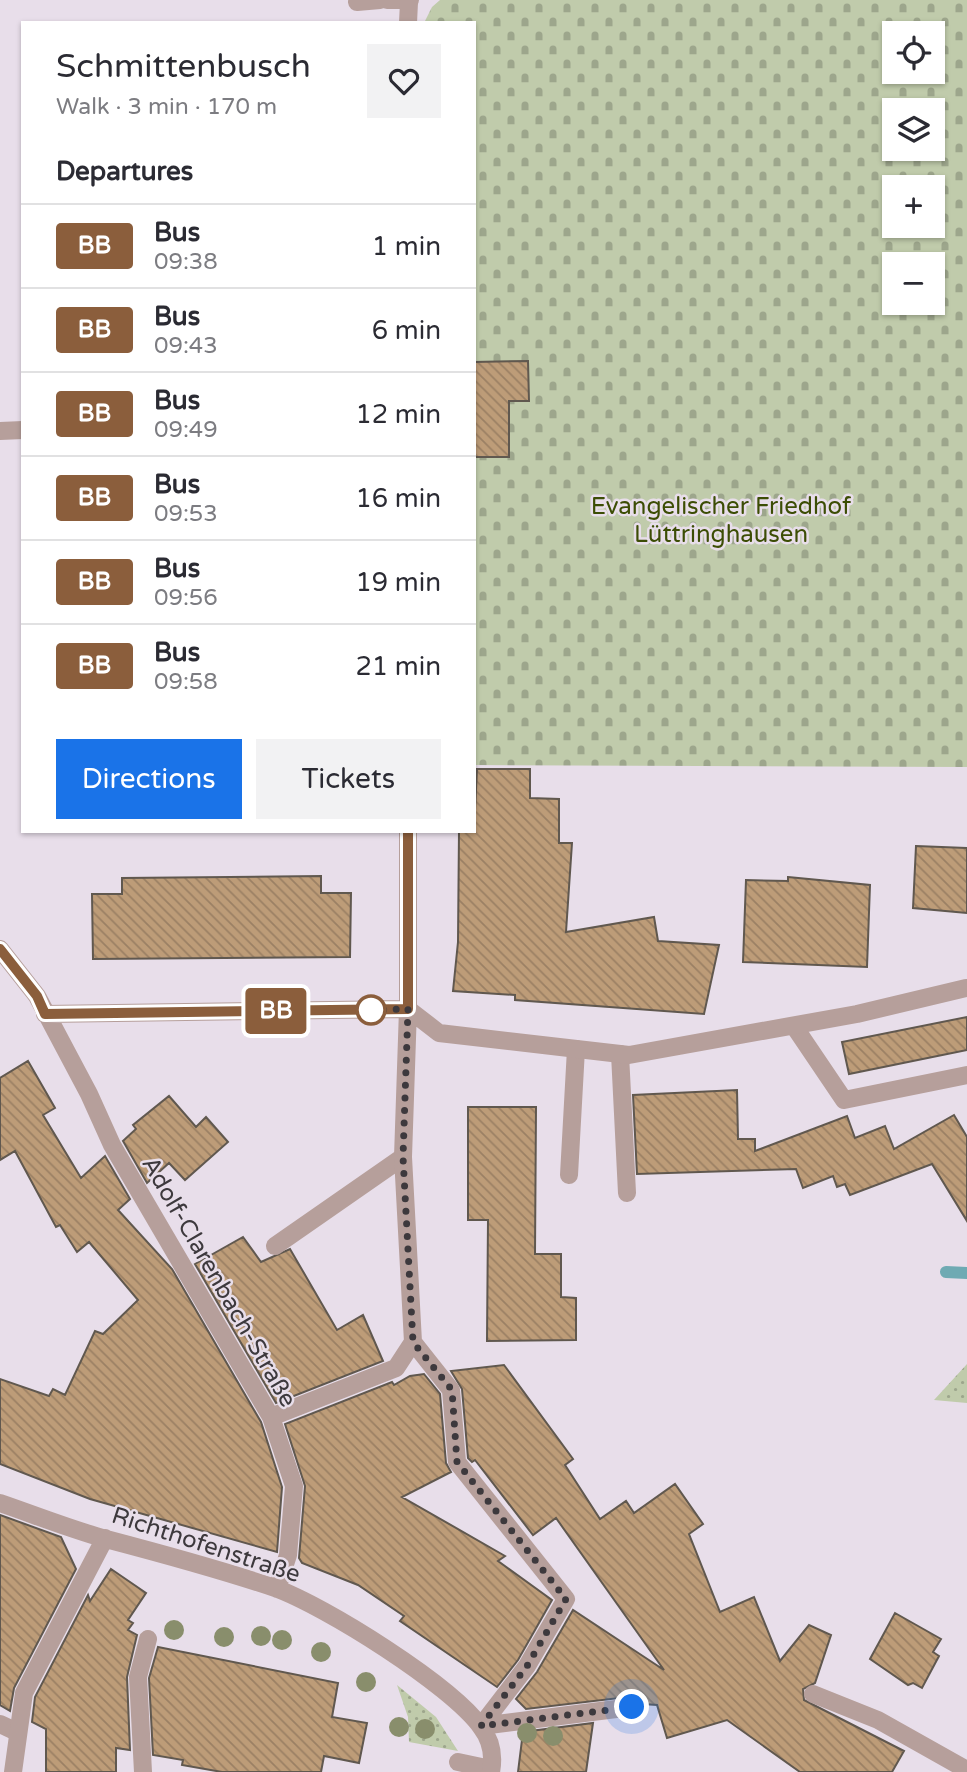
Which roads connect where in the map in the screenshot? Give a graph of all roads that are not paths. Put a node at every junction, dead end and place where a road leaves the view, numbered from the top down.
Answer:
1 (380, 0) edge
2 (387, 0) edge
3 (410, 1) edge
4 (357, 2) dead end
5 (408, 21) edge
6 (21, 430) edge
7 (0, 431) edge
8 (408, 833) edge
9 (0, 949) edge
10 (966, 988) edge
11 (408, 1009) junction
12 (45, 1014) junction
13 (794, 1026) junction
14 (576, 1049) junction
15 (620, 1054) junction
16 (967, 1075) edge
17 (403, 1157) junction
18 (569, 1175) dead end
19 (627, 1193) dead end
20 (275, 1246) dead end
21 (413, 1342) junction
22 (271, 1417) junction
23 (0, 1503) edge
24 (105, 1538) junction
25 (277, 1589) junction
26 (148, 1639) dead end
27 (813, 1694) dead end
28 (632, 1707) dead end
29 (0, 1724) edge
30 (481, 1726) junction
31 (17, 1732) junction
32 (458, 1762) dead end
33 (491, 1770) edge
34 (967, 1770) edge
35 (13, 1772) edge
36 (143, 1772) edge

1 - 4 street
2 - 3 street
3 - 5 street
6 - 7 street
8 - 11 street
9 - 12 street, Adolf-Clarenbach-Straße
10 - 13 street
11 - 12 street
11 - 14 street
11 - 17 street
12 - 22 street, Adolf-Clarenbach-Straße
13 - 15 street
13 - 16 street
14 - 15 street
14 - 18 street
15 - 19 street
17 - 20 street
17 - 21 street
21 - 22 street
21 - 30 street
22 - 25 street, Adolf-Clarenbach-Straße
23 - 24 street, Richthofenstraße
24 - 25 street, Richthofenstraße
24 - 31 street
25 - 30 street, Richthofenstraße
26 - 36 street
27 - 34 street
28 - 30 street
29 - 31 street
30 - 33 street, Richthofenstraße
31 - 35 street
32 - 33 street

